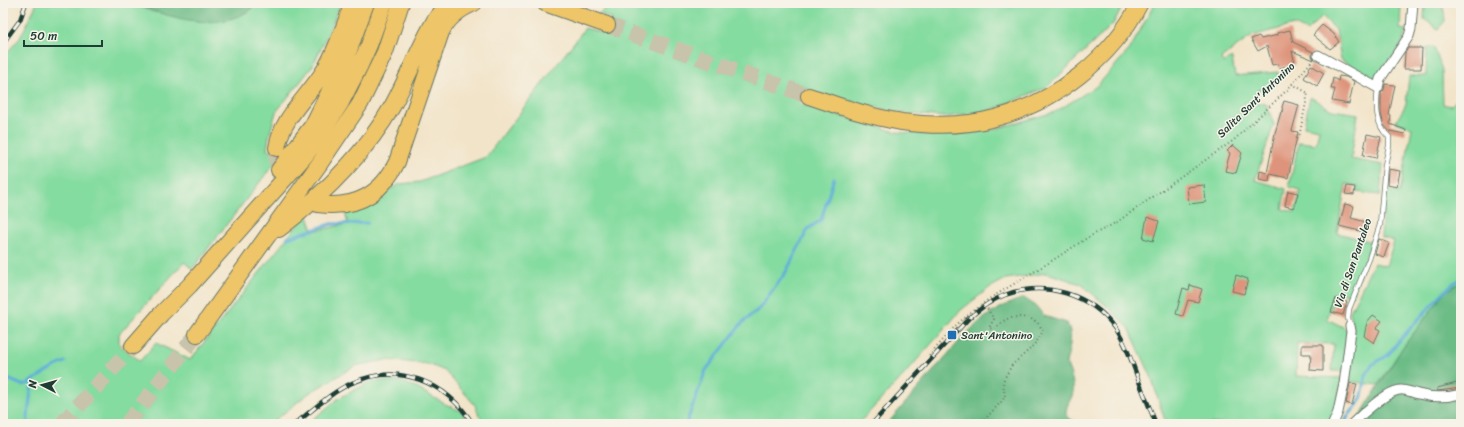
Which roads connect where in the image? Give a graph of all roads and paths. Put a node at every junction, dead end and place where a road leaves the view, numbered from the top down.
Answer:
1 (353, 3) edge
2 (366, 3) edge
3 (384, 3) edge
4 (401, 3) edge
5 (453, 3) edge
6 (474, 3) edge
7 (545, 3) edge
8 (1140, 3) edge
9 (1413, 3) edge
10 (607, 25) tunnel mouth
11 (1318, 55) joint
12 (1292, 84) junction
13 (1378, 88) junction
14 (809, 96) tunnel mouth
15 (1299, 137) dead end
16 (277, 148) tunnel mouth
17 (318, 204) tunnel mouth
18 (262, 242) junction
19 (205, 266) junction
20 (994, 296) junction
21 (1350, 326) joint
22 (197, 334) tunnel mouth
23 (133, 346) tunnel mouth
24 (929, 356) dead end
25 (1461, 394) edge
26 (984, 424) edge
27 (1333, 424) edge
28 (1352, 424) edge

1 - 16 highway
2 - 19 highway
3 - 19 highway
4 - 18 highway
5 - 18 highway
6 - 17 highway
7 - 10 highway
8 - 14 highway
9 - 13 street
11 - 12 path, Salita Sant'Antonino
11 - 13 street
12 - 15 path
12 - 20 path, Salita Sant'Antonino
13 - 21 lane, Via di San Pantaleo
18 - 22 highway
19 - 23 highway
20 - 24 path, Salita Sant'Antonino
20 - 26 path
21 - 27 street, Via di San Pantaleo
25 - 28 street

